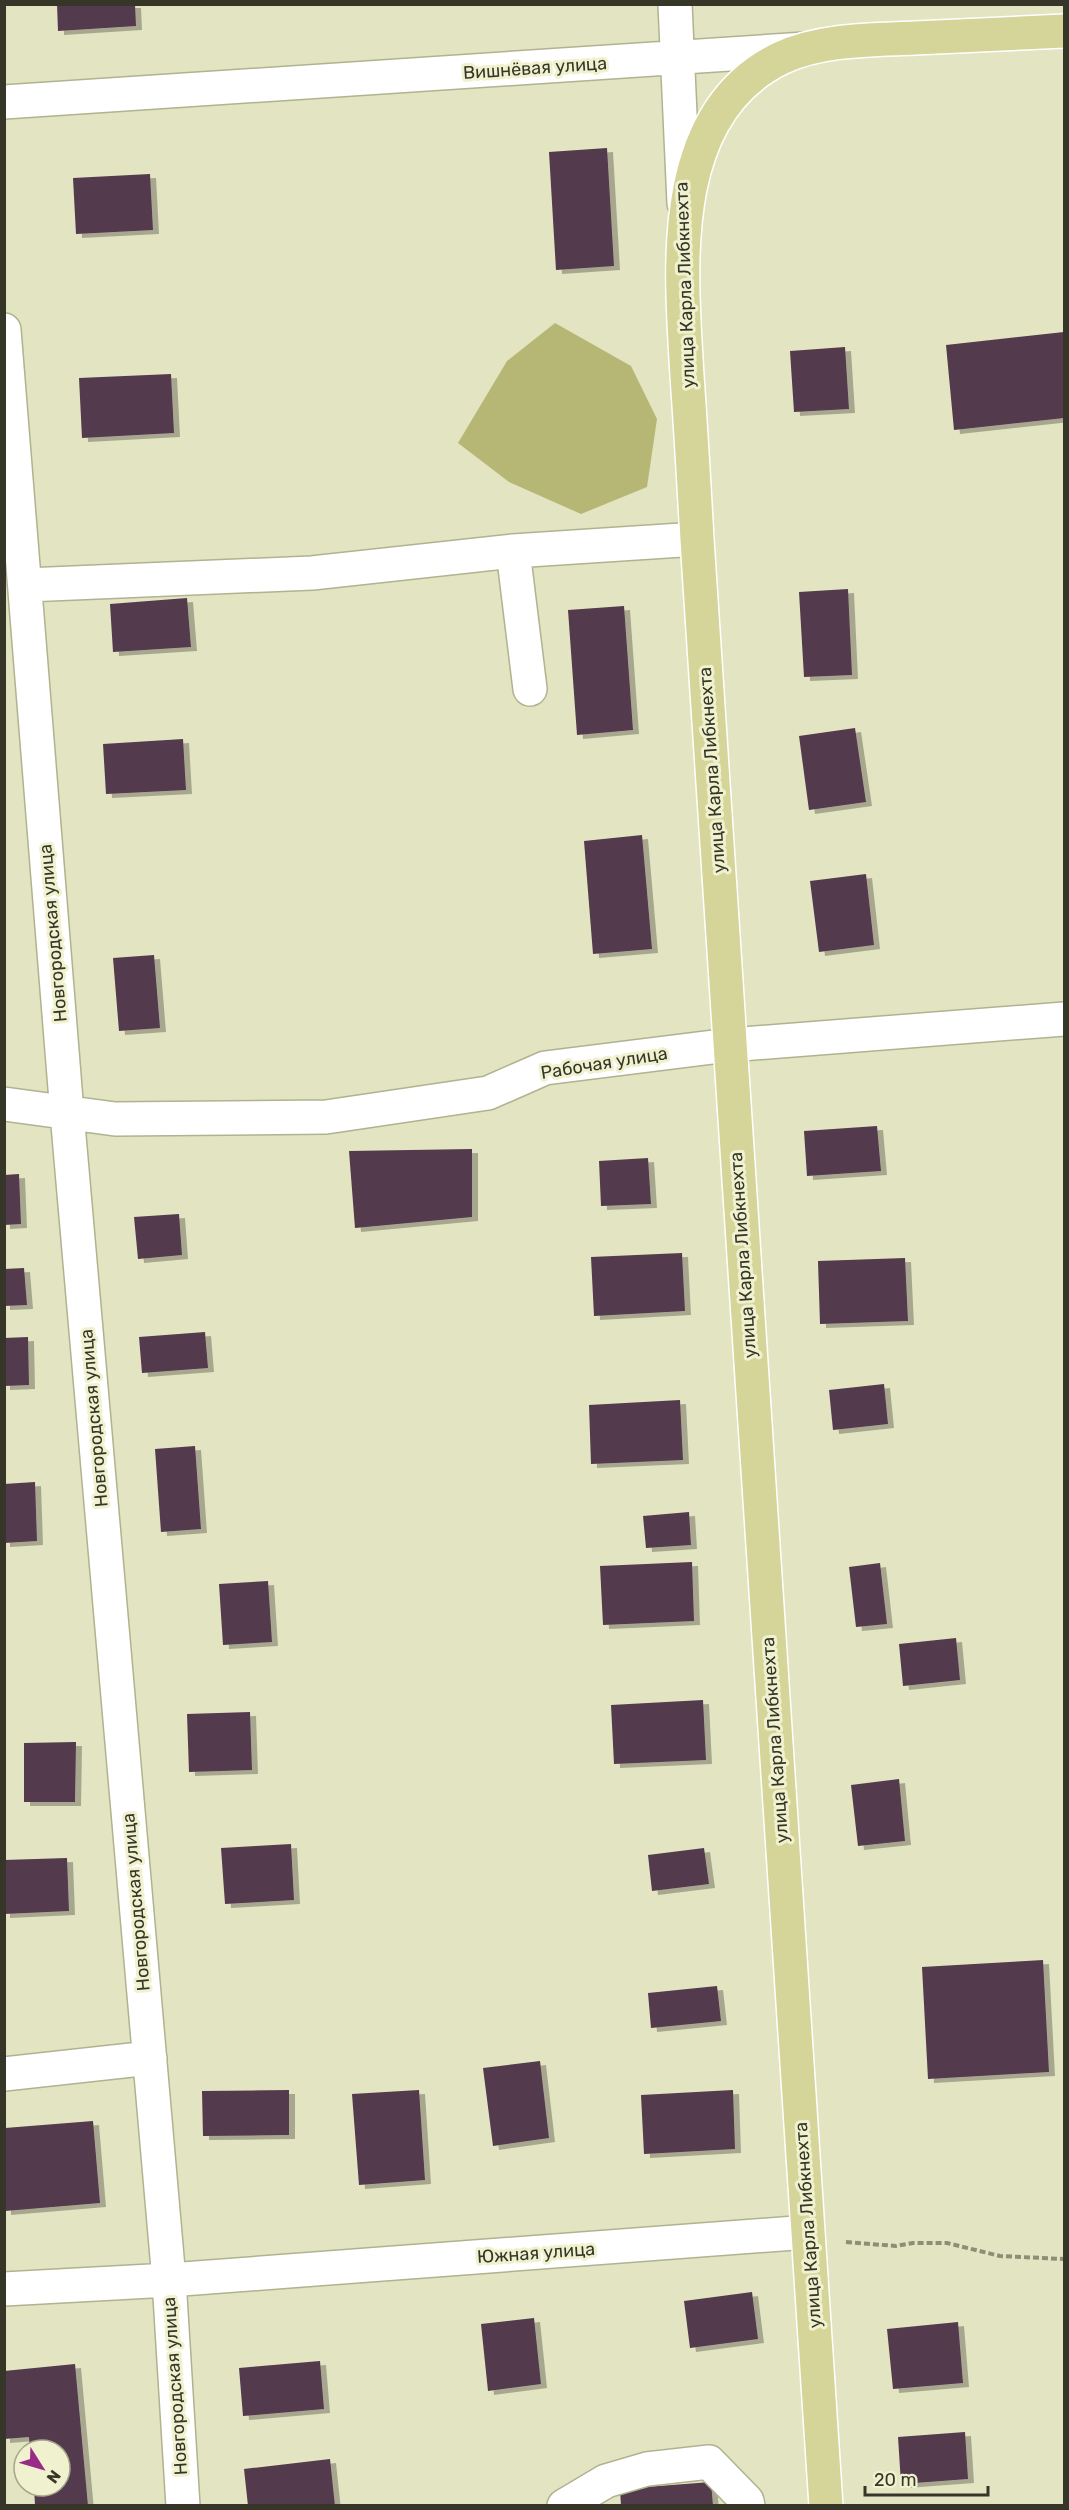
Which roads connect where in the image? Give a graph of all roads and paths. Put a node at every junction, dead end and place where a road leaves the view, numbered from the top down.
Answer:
1 (675, 4) edge
2 (1065, 31) edge
3 (809, 48) junction
4 (677, 59) junction
5 (4, 102) edge
6 (684, 216) junction
7 (4, 330) edge
8 (697, 539) junction
9 (513, 551) junction
10 (26, 585) junction
11 (530, 688) dead end
12 (1065, 1019) edge
13 (729, 1045) junction
14 (4, 1104) edge
15 (68, 1113) junction
16 (150, 2058) junction
17 (4, 2074) edge
18 (808, 2232) junction
19 (1065, 2259) edge
20 (168, 2280) junction
21 (4, 2289) edge
22 (183, 2505) edge
23 (564, 2505) edge
24 (748, 2505) edge
25 (826, 2505) edge

1 - 4 street, улица Карла Либкнехта
2 - 3 main road, Вишнёвая улица
3 - 4 street, Вишнёвая улица
3 - 6 main road
4 - 5 street, Вишнёвая улица
4 - 6 street, улица Карла Либкнехта
6 - 8 main road, улица Карла Либкнехта
7 - 10 street, Новгородская улица
8 - 9 street
8 - 13 main road, улица Карла Либкнехта
9 - 10 street
9 - 11 street
10 - 15 street, Новгородская улица
12 - 13 street, Рабочая улица
13 - 15 street, Рабочая улица
13 - 18 main road, улица Карла Либкнехта
14 - 15 street, Рабочая улица
15 - 16 street, Новгородская улица
16 - 17 street
16 - 20 street, Новгородская улица
18 - 19 path
18 - 20 street, Южная улица
18 - 25 main road, улица Карла Либкнехта
20 - 21 street, Южная улица
20 - 22 street, Новгородская улица
23 - 24 street

